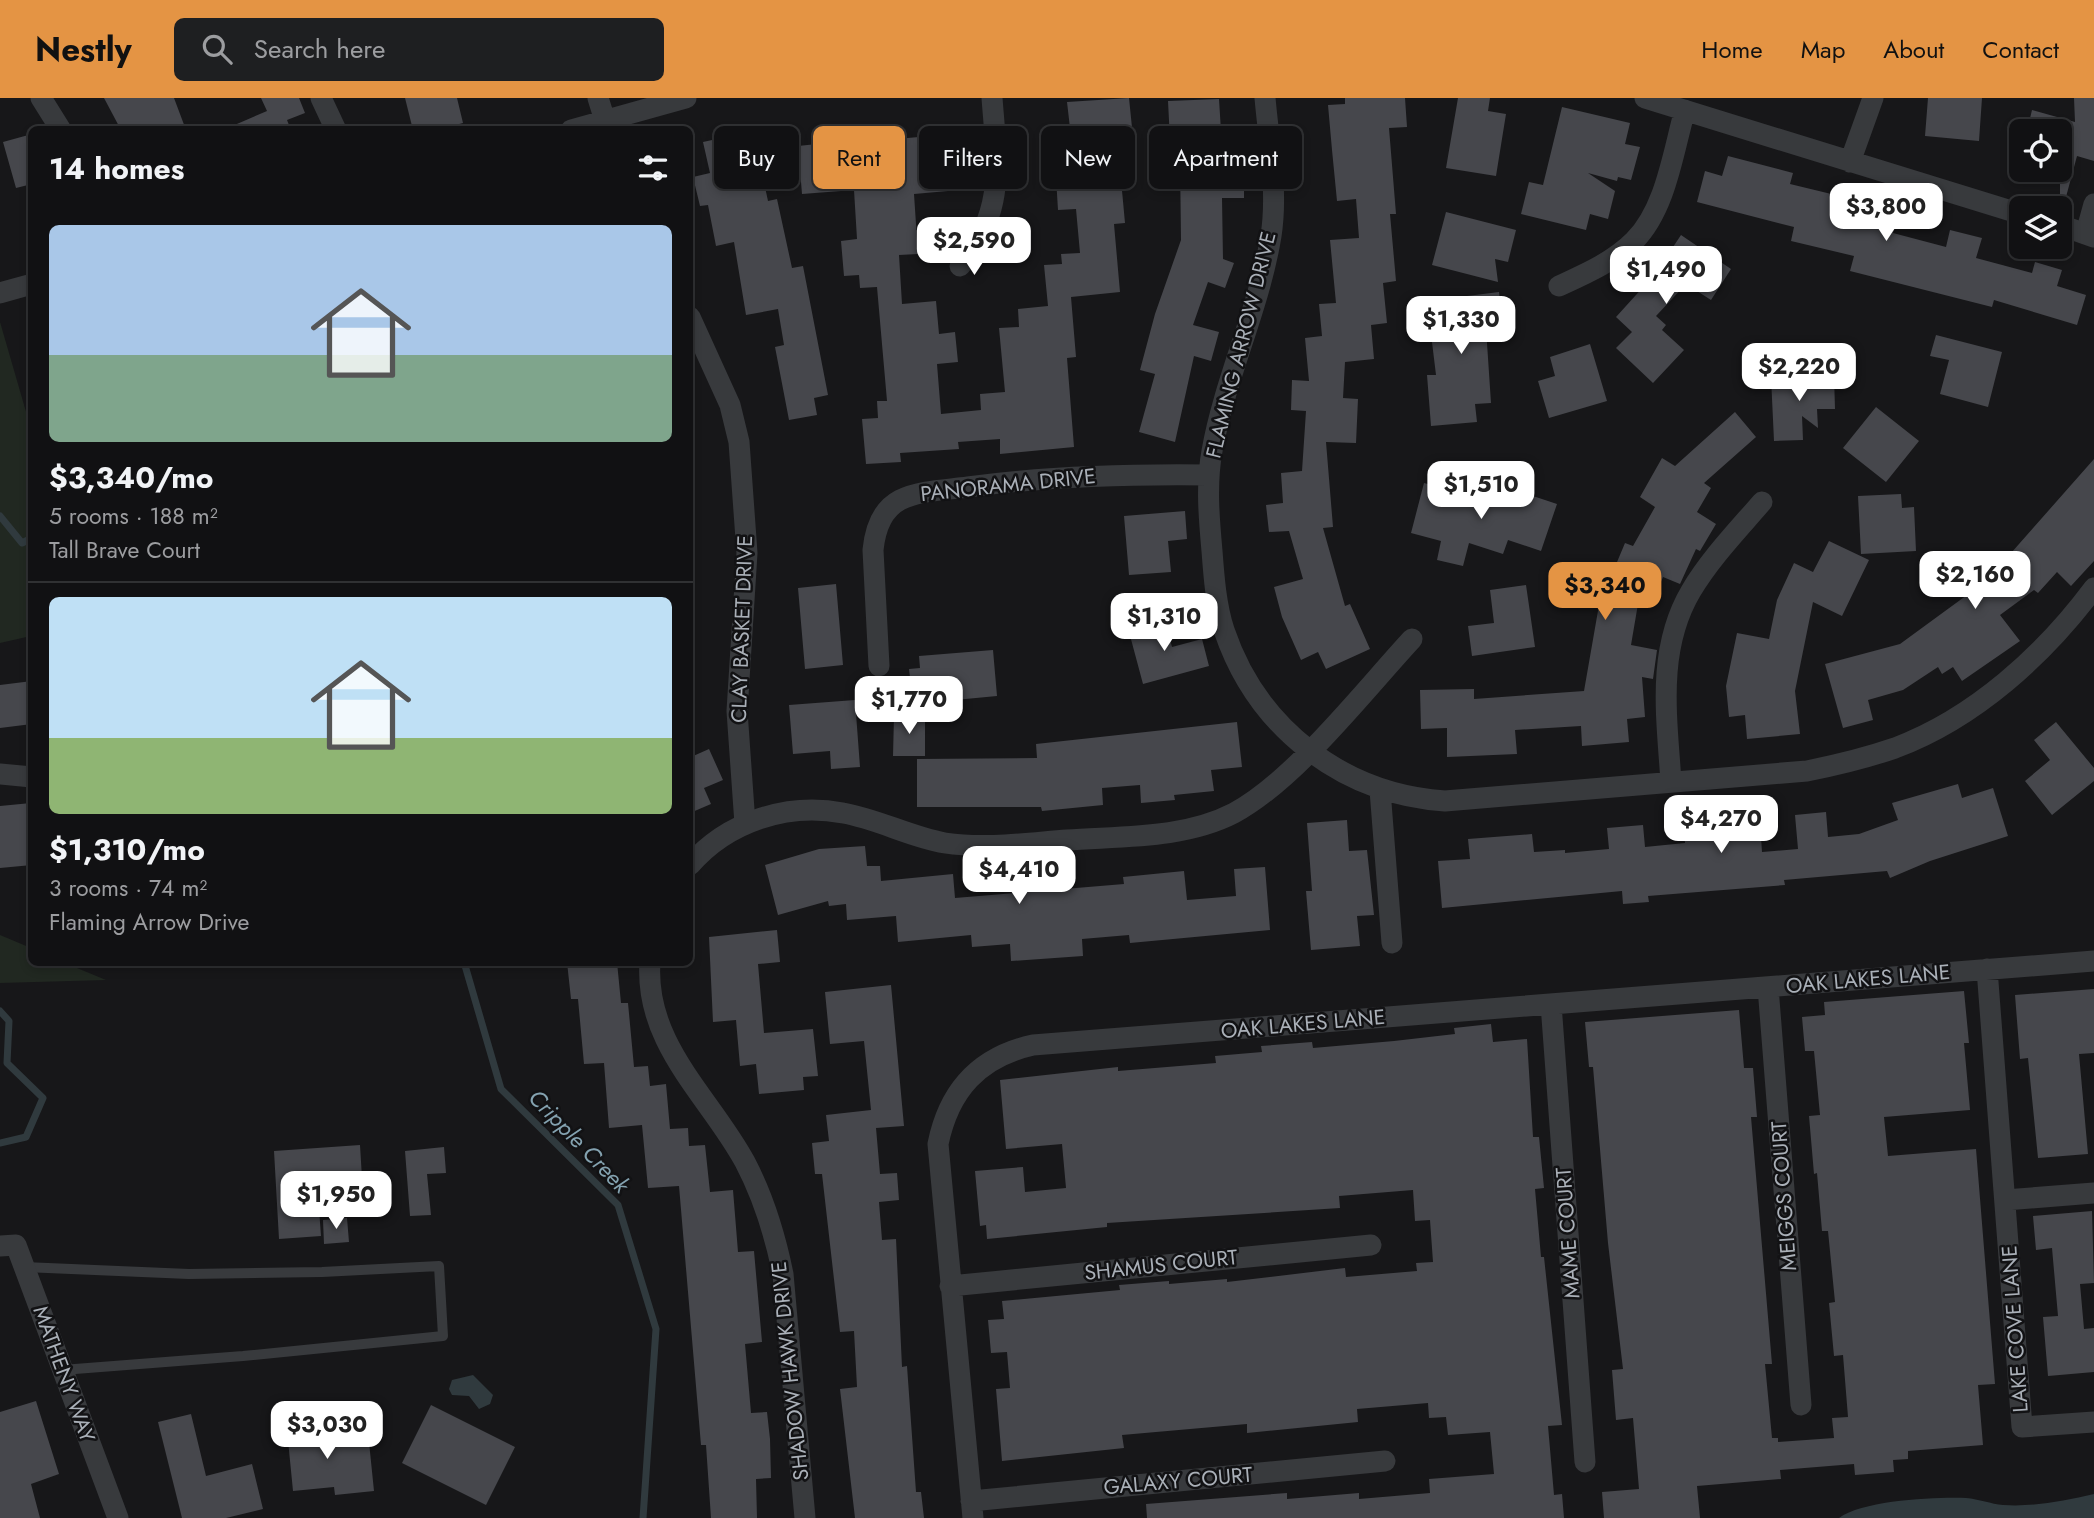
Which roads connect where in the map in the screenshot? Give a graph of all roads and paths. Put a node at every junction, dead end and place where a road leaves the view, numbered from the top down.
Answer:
1 (41, 98) edge
2 (321, 98) edge
3 (598, 98) edge
4 (686, 98) edge
5 (992, 98) edge
6 (1265, 98) edge
7 (1645, 98) edge
8 (1873, 98) edge
9 (1685, 110) junction
10 (606, 125) edge
11 (58, 126) edge
12 (334, 126) edge
13 (1850, 162) junction
14 (2094, 204) edge
15 (2009, 210) edge
16 (2072, 230) edge
17 (2090, 235) edge
18 (960, 266) dead end
19 (28, 285) edge
20 (1559, 286) dead end
21 (0, 293) edge
22 (693, 324) edge
23 (1209, 475) junction
24 (1762, 502) dead end
25 (2094, 588) edge
26 (1412, 639) dead end
27 (879, 666) dead end
28 (1308, 751) junction
29 (0, 774) edge
30 (28, 777) edge
31 (1671, 782) junction
32 (1380, 790) junction
33 (744, 824) junction
34 (693, 862) edge
35 (1392, 943) dead end
36 (2094, 961) edge
37 (650, 966) edge
38 (1987, 969) junction
39 (1768, 987) junction
40 (1551, 1004) junction
41 (2094, 1194) edge
42 (2005, 1200) junction
43 (1371, 1245) dead end
44 (0, 1246) edge
45 (24, 1267) junction
46 (950, 1286) junction
47 (62, 1370) junction
48 (1801, 1405) dead end
49 (2094, 1422) edge
50 (1385, 1461) dead end
51 (1586, 1462) dead end
52 (972, 1510) edge
53 (118, 1518) edge
54 (804, 1518) edge

1 - 11 street
2 - 12 street
3 - 10 street
4 - 10 street
5 - 18 street
6 - 23 street, FLAMING ARROW DRIVE
7 - 9 street
8 - 13 street
9 - 13 street
9 - 20 street
13 - 15 street
14 - 17 street
16 - 17 street
19 - 21 street
22 - 33 street, CLAY BASKET DRIVE
23 - 27 street, PANORAMA DRIVE
23 - 28 street, FLAMING ARROW DRIVE
24 - 31 street
25 - 31 street, FLAMING ARROW DRIVE
26 - 28 street
28 - 32 street, FLAMING ARROW DRIVE
28 - 33 street
29 - 30 street
31 - 32 street, FLAMING ARROW DRIVE
32 - 35 street
33 - 34 street
36 - 38 street, OAK LAKES LANE
37 - 54 street, SHADOW HAWK DRIVE
38 - 39 street, OAK LAKES LANE
38 - 42 street, LAKE COVE LANE
39 - 40 street, OAK LAKES LANE
39 - 48 street, MEIGGS COURT
40 - 46 street, OAK LAKES LANE
40 - 51 street, MAME COURT
41 - 42 street
42 - 49 street, LAKE COVE LANE
43 - 46 street, SHAMUS COURT
44 - 45 street, MATHENY WAY
45 - 47 street, MATHENY WAY
45 - 47 lane
46 - 52 street, OAK LAKES LANE
47 - 53 street, MATHENY WAY
50 - 52 street, GALAXY COURT

